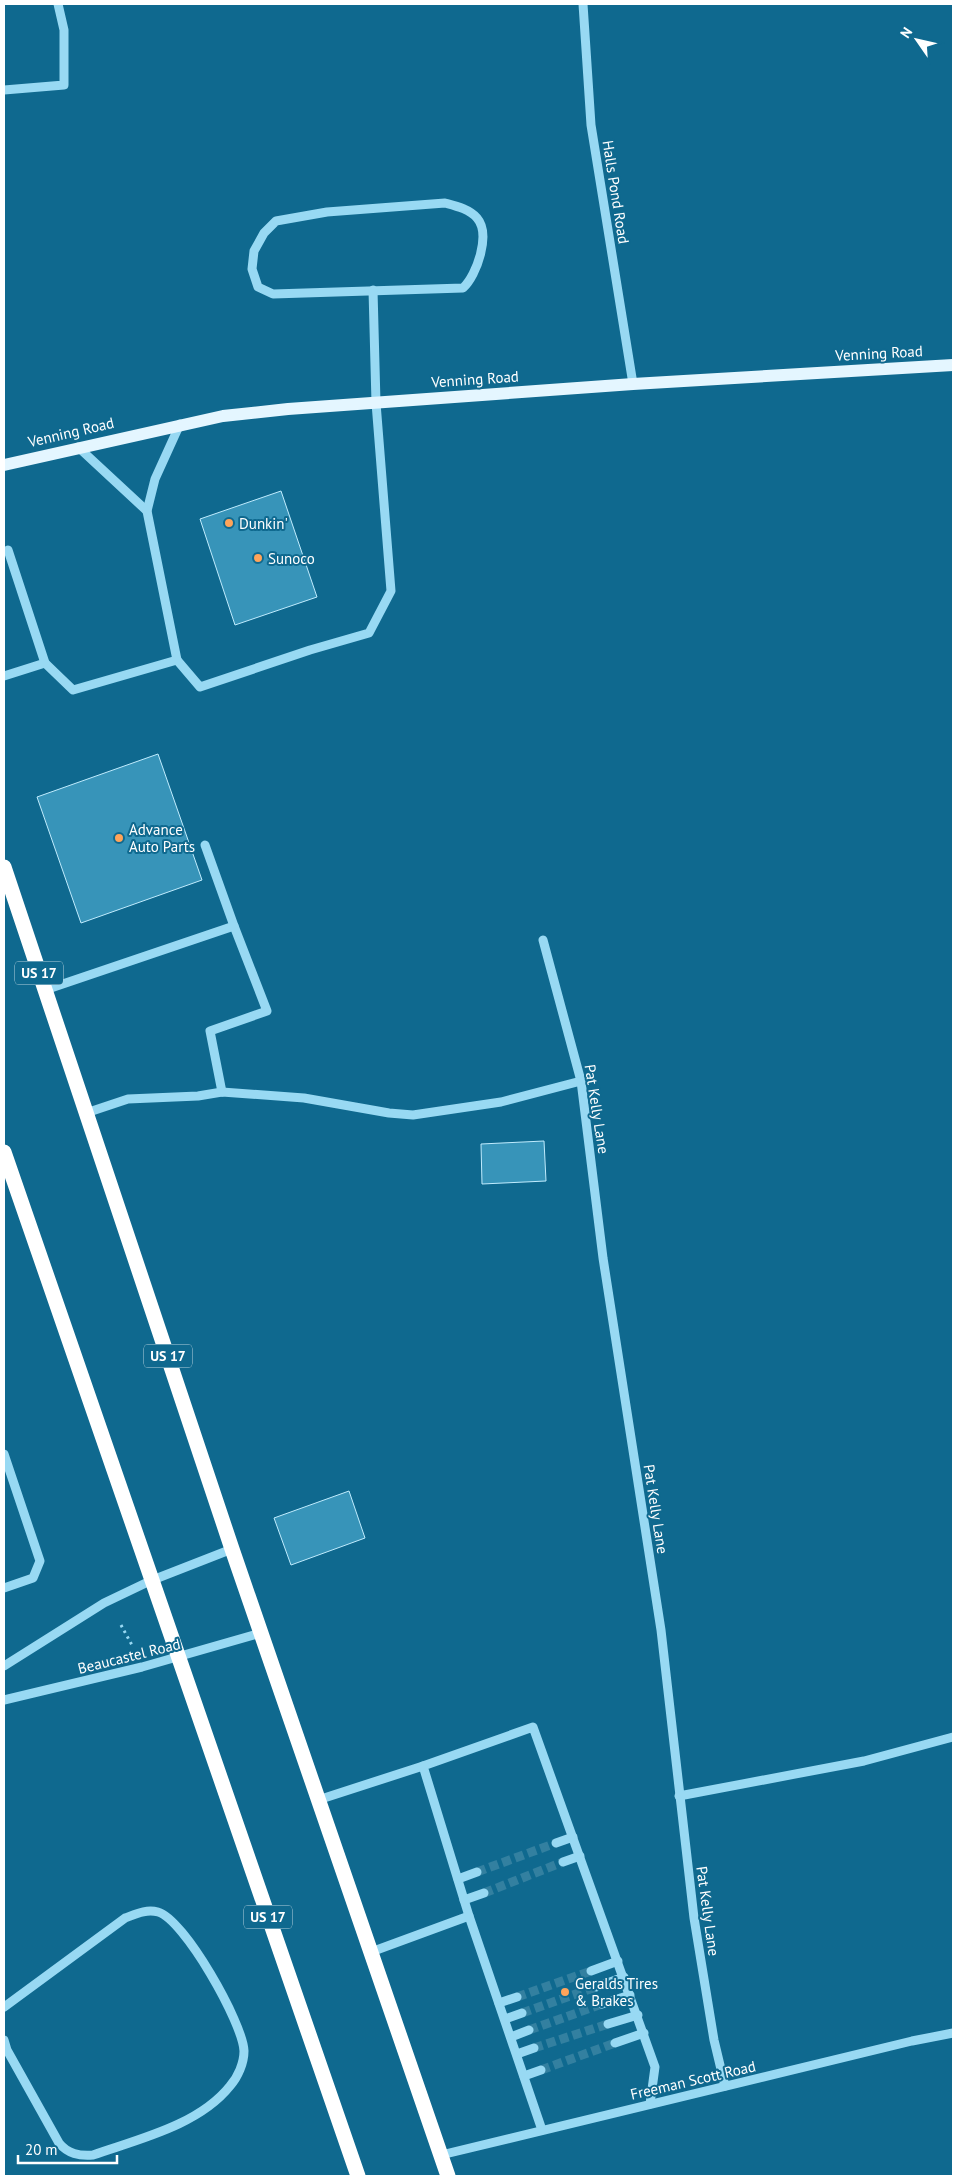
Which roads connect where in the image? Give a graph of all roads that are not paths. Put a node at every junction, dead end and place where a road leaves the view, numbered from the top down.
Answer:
1 (58, 4) edge
2 (584, 4) edge
3 (4, 90) edge
4 (373, 290) junction
5 (953, 364) edge
6 (633, 384) junction
7 (376, 403) junction
8 (180, 424) junction
9 (78, 447) junction
10 (4, 465) edge
11 (147, 511) junction
12 (8, 550) dead end
13 (177, 660) junction
14 (45, 663) junction
15 (4, 676) edge
16 (204, 845) dead end
17 (4, 867) edge
18 (234, 926) junction
19 (543, 940) dead end
20 (45, 990) junction
21 (581, 1081) junction
22 (222, 1092) junction
23 (86, 1113) junction
24 (4, 1152) edge
25 (4, 1454) edge
26 (232, 1549) junction
27 (150, 1581) junction
28 (4, 1588) edge
29 (261, 1634) junction
30 (178, 1658) junction
31 (4, 1666) edge
32 (4, 1700) edge
33 (953, 1738) edge
34 (423, 1766) junction
35 (679, 1796) junction
36 (318, 1800) junction
37 (573, 1836) junction
38 (556, 1843) tunnel mouth
39 (580, 1856) junction
40 (562, 1862) tunnel mouth
41 (477, 1872) tunnel mouth
42 (458, 1879) junction
43 (484, 1893) tunnel mouth
44 (464, 1900) junction
45 (469, 1916) junction
46 (371, 1952) junction
47 (618, 1961) junction
48 (591, 1971) tunnel mouth
49 (624, 1977) junction
50 (596, 1987) tunnel mouth
51 (630, 1995) junction
52 (517, 1997) tunnel mouth
53 (499, 2002) junction
54 (602, 2004) tunnel mouth
55 (4, 2008) edge
56 (522, 2013) tunnel mouth
57 (638, 2015) junction
58 (504, 2018) junction
59 (608, 2024) tunnel mouth
60 (529, 2030) tunnel mouth
61 (644, 2033) junction
62 (953, 2033) edge
63 (511, 2037) junction
64 (4, 2040) edge
65 (615, 2043) tunnel mouth
66 (534, 2048) tunnel mouth
67 (517, 2054) junction
68 (541, 2070) tunnel mouth
69 (524, 2076) junction
70 (725, 2086) junction
71 (650, 2104) junction
72 (542, 2130) junction
73 (441, 2155) junction
74 (358, 2176) edge
75 (448, 2176) edge

1 - 3 street
2 - 6 street, Halls Pond Road
4 - 4 street
4 - 7 street
5 - 6 main road, Venning Road
6 - 7 main road, Venning Road
7 - 8 main road, Venning Road
7 - 13 street
8 - 9 main road, Venning Road
8 - 11 street
9 - 10 main road, Venning Road
9 - 11 street
11 - 13 street
12 - 14 street
13 - 14 street
14 - 15 street
16 - 18 street
17 - 20 highway, US 17
18 - 20 street
18 - 22 street
19 - 21 street, Pat Kelly Lane
20 - 23 highway, US 17
21 - 22 street
21 - 35 street, Pat Kelly Lane
22 - 23 street
23 - 26 highway, US 17
24 - 27 highway, US 17
25 - 28 street
26 - 27 street
26 - 29 highway, US 17
27 - 30 highway, US 17
27 - 31 street
29 - 30 street, Beaucastel Road
29 - 36 highway, US 17
30 - 32 street, Beaucastel Road
30 - 74 highway, US 17
33 - 35 street
34 - 36 street
34 - 37 street
34 - 42 street
35 - 70 street, Pat Kelly Lane
36 - 46 highway, US 17
37 - 38 street
37 - 39 street
39 - 40 street
39 - 47 street
41 - 42 street
42 - 44 street
43 - 44 street
44 - 45 street
45 - 46 street
45 - 53 street
46 - 73 highway, US 17
47 - 48 street
47 - 49 street
49 - 50 street
49 - 51 street
51 - 54 street
51 - 57 street
52 - 53 street
53 - 58 street
55 - 64 street
56 - 58 street
57 - 59 street
57 - 61 street
58 - 63 street
60 - 63 street
61 - 65 street
61 - 71 street
62 - 70 street, Freeman Scott Road
63 - 67 street
66 - 67 street
67 - 69 street
68 - 69 street
69 - 72 street
70 - 71 street, Freeman Scott Road
71 - 72 street, Freeman Scott Road
72 - 73 street, Freeman Scott Road
73 - 75 highway, US 17

